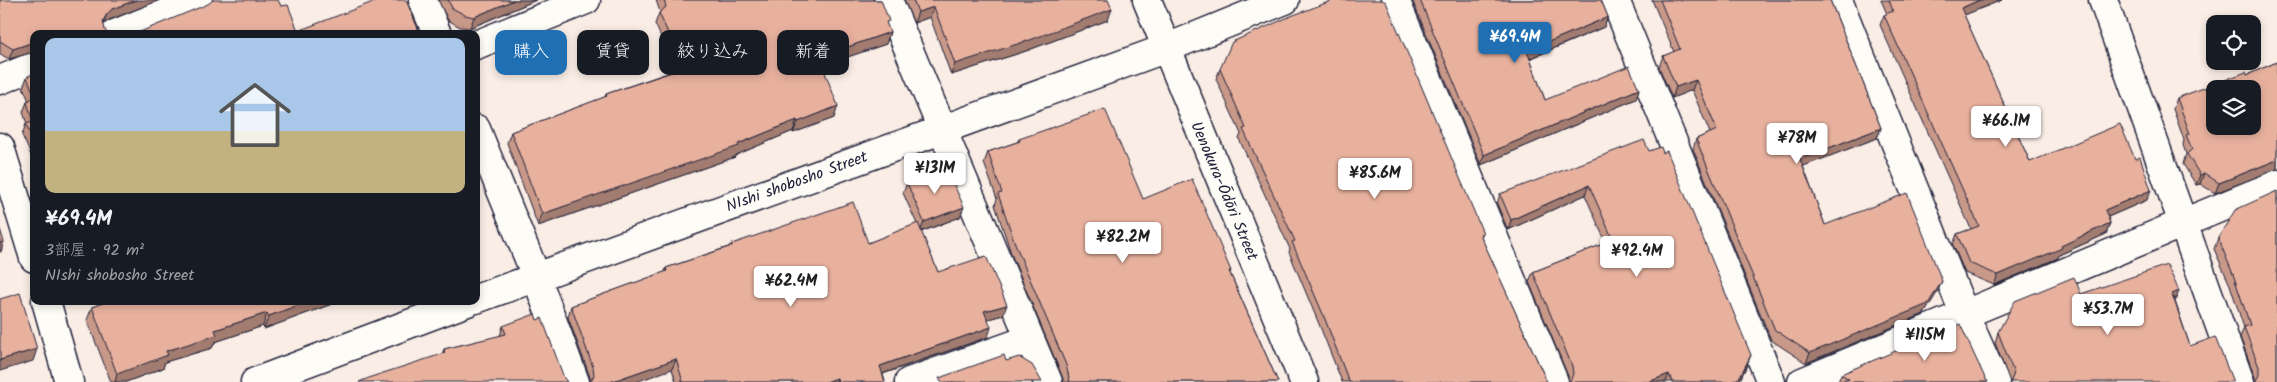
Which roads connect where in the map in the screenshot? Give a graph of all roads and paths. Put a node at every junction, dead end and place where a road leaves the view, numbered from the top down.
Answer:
1 (198, 0) edge
2 (423, 0) edge
3 (586, 0) edge
4 (888, 0) edge
5 (1147, 0) edge
6 (1286, 0) edge
7 (1395, 0) edge
8 (1615, 0) edge
9 (1838, 0) edge
10 (2107, 1) edge
11 (125, 30) edge
12 (435, 30) edge
13 (480, 43) edge
14 (1167, 48) junction
15 (30, 68) edge
16 (0, 80) edge
17 (941, 129) junction
18 (480, 139) edge
19 (0, 147) edge
20 (2277, 184) edge
21 (2182, 223) junction
22 (30, 238) edge
23 (536, 276) junction
24 (480, 297) edge
25 (47, 305) edge
26 (459, 305) edge
27 (1964, 313) junction
28 (1030, 339) junction
29 (70, 382) edge
30 (255, 382) edge
31 (574, 382) edge
32 (909, 382) edge
33 (1048, 382) edge
34 (1304, 382) edge
35 (1554, 382) edge
36 (1771, 382) edge
37 (1802, 382) edge
38 (1995, 382) edge
39 (2240, 382) edge

1 - 11 street
2 - 12 street
3 - 13 street
4 - 17 street
5 - 14 street, Uenokura-Ōdōri Street
6 - 14 street, NIshi shobosho Street
7 - 35 street
8 - 36 street
9 - 27 street
10 - 21 street
14 - 17 street, NIshi shobosho Street
14 - 34 street, Uenokura-Ōdōri Street
15 - 16 street
17 - 23 street, NIshi shobosho Street
17 - 28 street
18 - 23 street
19 - 22 street
20 - 21 street
21 - 27 street
21 - 39 street
23 - 24 street, NIshi shobosho Street
23 - 31 street
25 - 29 street
26 - 30 street
27 - 37 street
27 - 38 street
28 - 32 street
28 - 33 street

